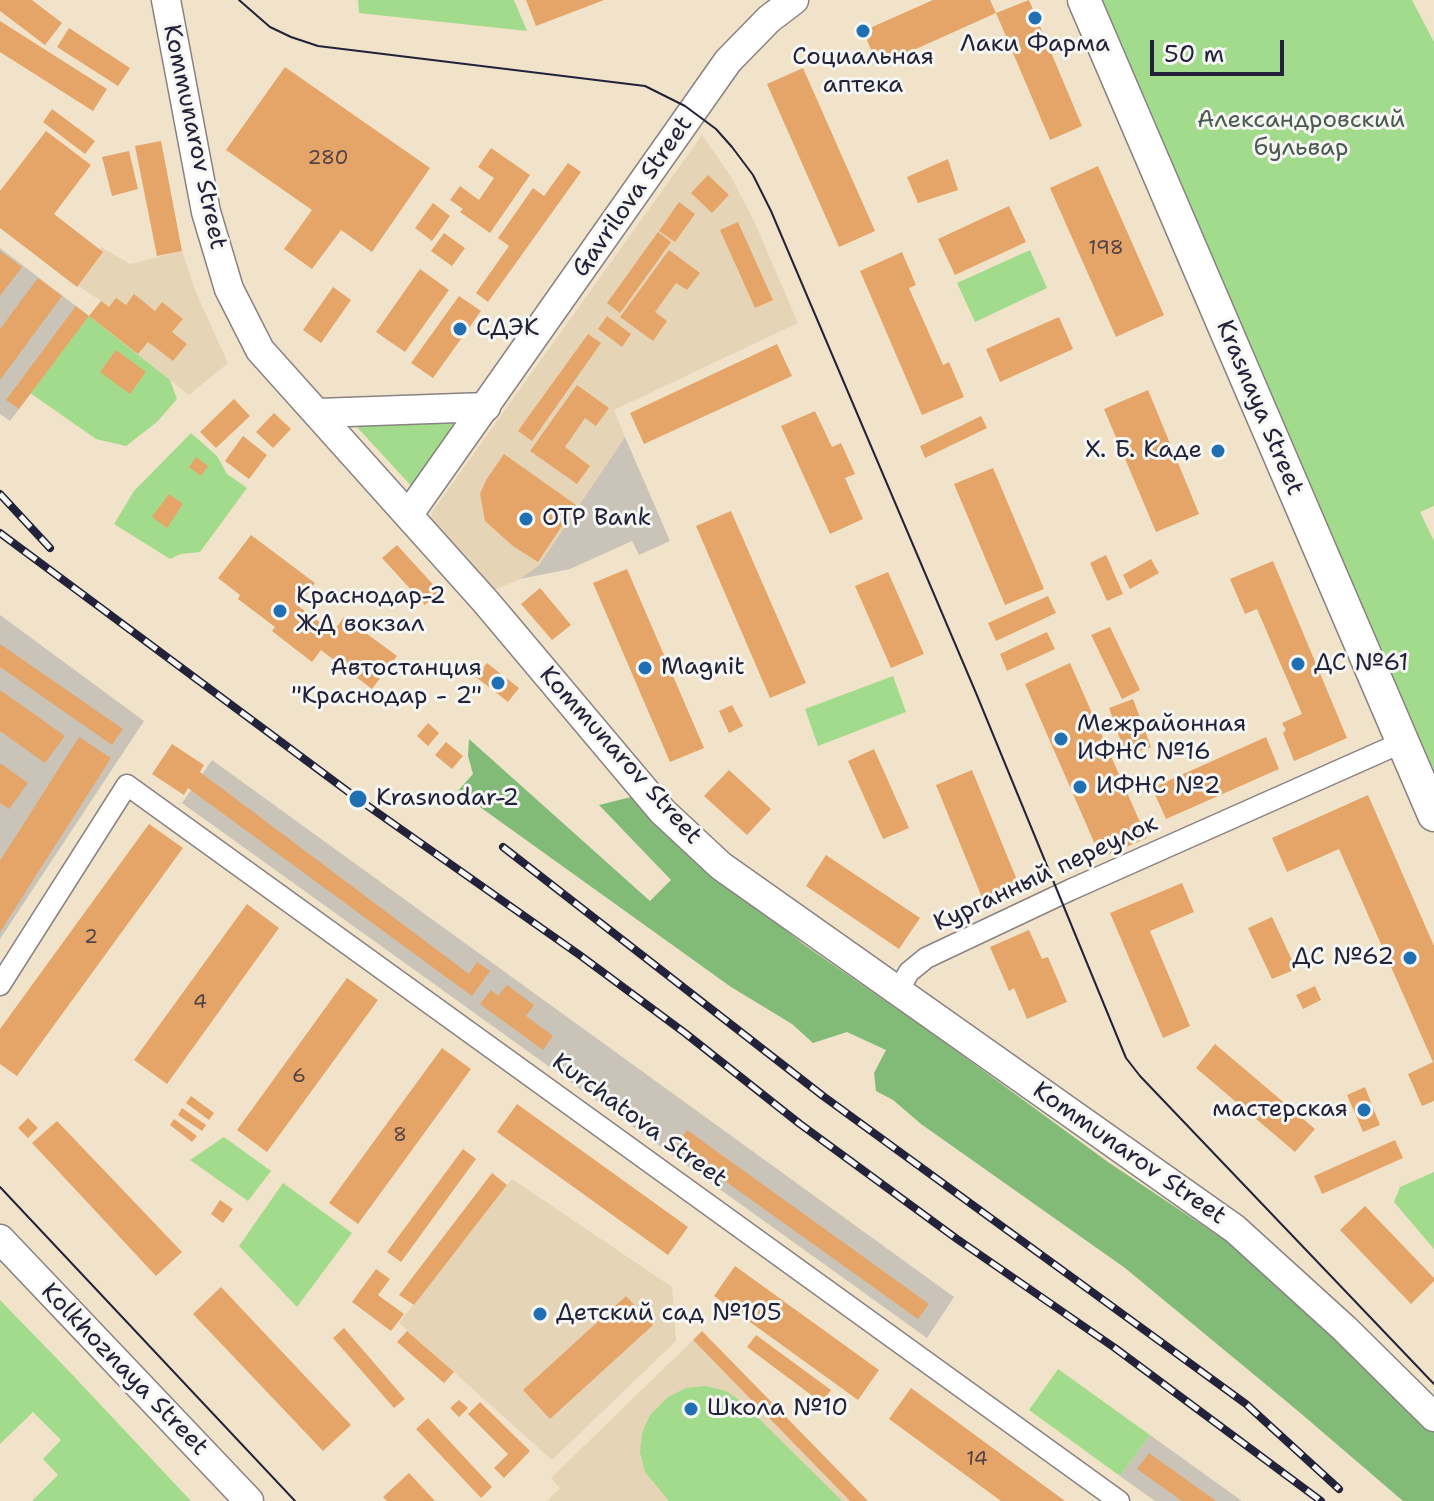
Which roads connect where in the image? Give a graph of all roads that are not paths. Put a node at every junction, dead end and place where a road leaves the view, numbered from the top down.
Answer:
1 (166, 0) edge
2 (794, 0) edge
3 (1084, 0) edge
4 (486, 407) junction
5 (319, 413) junction
6 (409, 514) junction
7 (1403, 742) junction
8 (1434, 815) edge
9 (0, 985) edge
10 (898, 991) junction
11 (0, 1239) edge
12 (1434, 1417) edge
13 (249, 1501) edge
14 (1119, 1501) edge

1 - 5 main road, Kommunarov Street
2 - 4 main road, Gavrilova Street
3 - 7 main road, Krasnaya Street
4 - 5 main road
4 - 6 main road, Gavrilova Street
5 - 6 main road, Kommunarov Street
6 - 10 main road, Kommunarov Street
7 - 8 main road, Krasnaya Street
7 - 10 street, Курганный переулок
9 - 14 street, Kurchatova Street
10 - 12 main road, Kommunarov Street
11 - 13 main road, Kolkhoznaya Street

